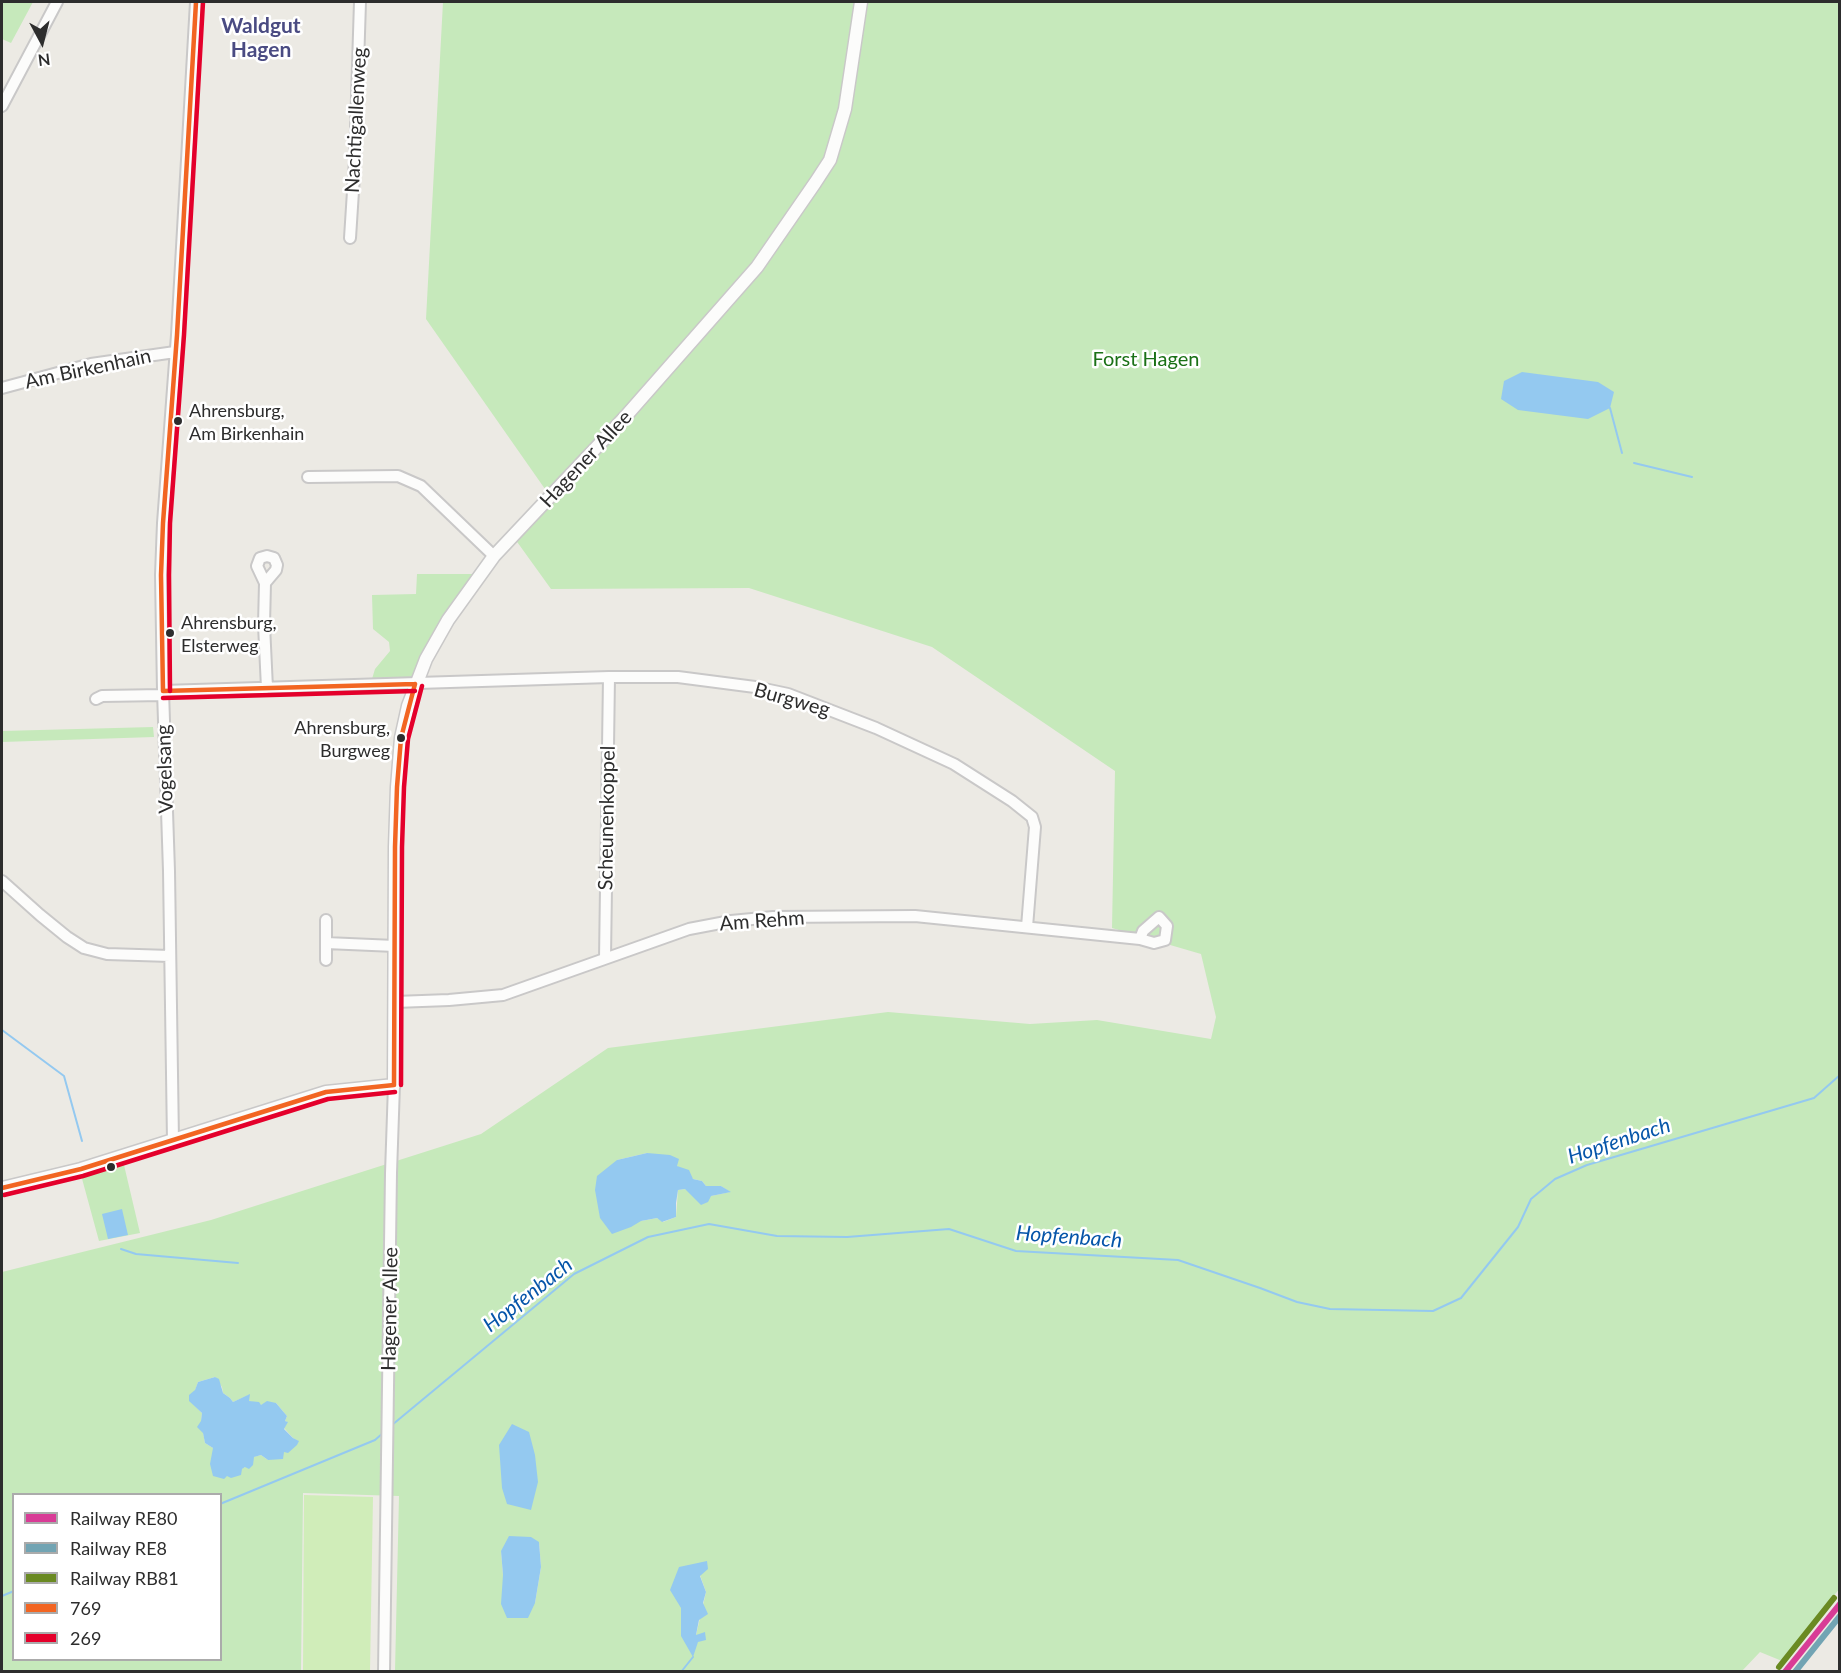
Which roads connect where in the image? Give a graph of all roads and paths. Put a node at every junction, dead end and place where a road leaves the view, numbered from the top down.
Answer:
1 (57, 2) edge
2 (196, 2) edge
3 (360, 2) edge
4 (861, 2) edge
5 (2, 106) edge
6 (350, 238) dead end
7 (175, 352) junction
8 (2, 388) edge
9 (308, 477) dead end
10 (494, 556) junction
11 (265, 583) dead end
12 (609, 677) junction
13 (415, 684) junction
14 (267, 688) junction
15 (163, 693) junction
16 (96, 699) dead end
17 (2, 881) edge
18 (326, 920) dead end
19 (1027, 927) junction
20 (1140, 939) dead end
21 (326, 943) junction
22 (395, 946) junction
23 (170, 956) junction
24 (606, 958) junction
25 (326, 960) dead end
26 (395, 1002) junction
27 (394, 1085) junction
28 (173, 1141) junction
29 (2, 1188) edge
30 (384, 1671) edge

1 - 5 street
2 - 7 street, Vogelsang
3 - 6 street, Nachtigallenweg
4 - 10 street, Hagener Allee
7 - 8 street, Am Birkenhain
7 - 15 street, Vogelsang
9 - 10 street
10 - 13 street, Hagener Allee
11 - 14 street
12 - 13 street, Burgweg
12 - 19 street, Burgweg
12 - 24 street, Scheunenkoppel
13 - 14 street, Burgweg
13 - 22 street, Hagener Allee
14 - 15 street, Burgweg
15 - 16 street, Burgweg
15 - 23 street, Vogelsang
17 - 23 street
18 - 21 street
19 - 20 street, Am Rehm
19 - 24 street, Am Rehm
21 - 22 street
21 - 25 street
22 - 26 street, Hagener Allee
23 - 28 street, Vogelsang
24 - 26 street, Am Rehm
26 - 27 street, Hagener Allee
27 - 28 street
27 - 30 street, Hagener Allee
28 - 29 street

